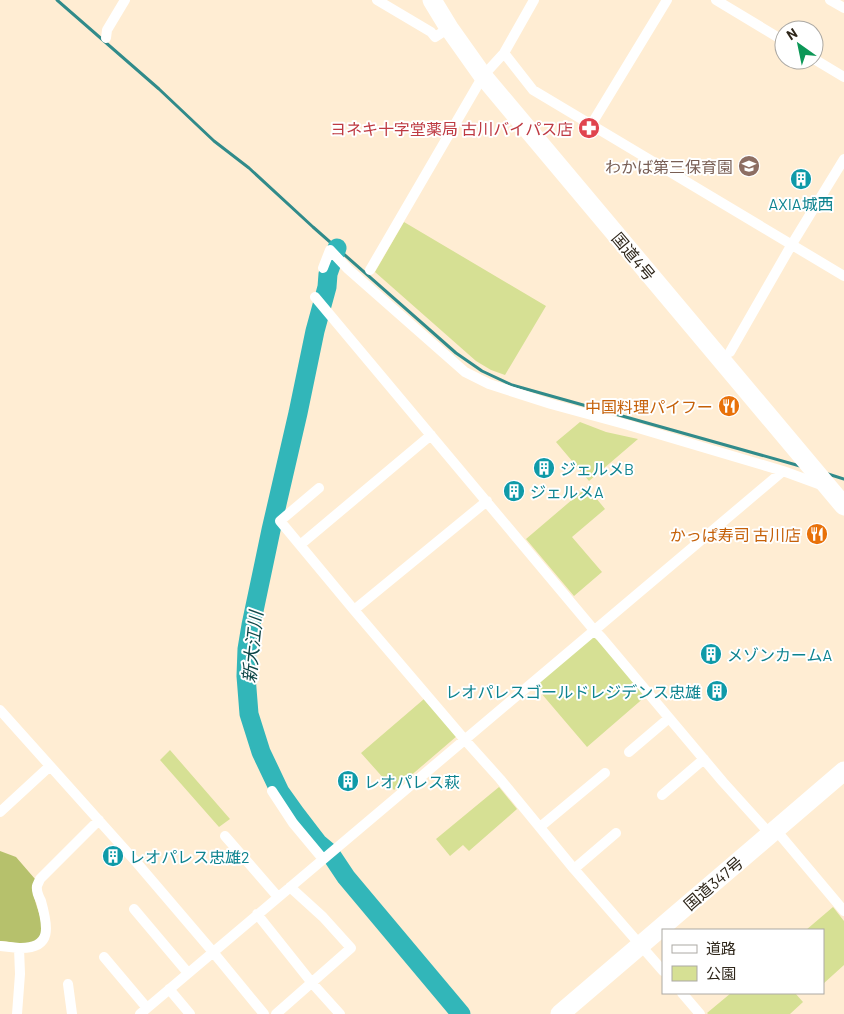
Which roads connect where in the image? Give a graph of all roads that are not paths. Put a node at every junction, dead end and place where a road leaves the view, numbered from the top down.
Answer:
1 (124, 0) edge
2 (376, 0) edge
3 (432, 0) edge
4 (447, 0) edge
5 (534, 0) edge
6 (667, 0) edge
7 (716, 0) edge
8 (830, 0) edge
9 (844, 8) edge
10 (449, 28) junction
11 (774, 35) edge
12 (106, 38) dead end
13 (493, 65) junction
14 (824, 65) edge
15 (844, 77) edge
16 (591, 125) junction
17 (844, 159) edge
18 (792, 244) junction
19 (326, 259) dead end
20 (370, 270) dead end
21 (844, 276) edge
22 (316, 298) dead end
23 (730, 352) junction
24 (431, 435) junction
25 (783, 471) junction
26 (832, 481) edge
27 (319, 488) dead end
28 (487, 501) junction
29 (844, 506) edge
30 (300, 544) junction
31 (354, 610) junction
32 (594, 630) junction
33 (0, 710) edge
34 (669, 718) junction
35 (464, 740) junction
36 (629, 752) dead end
37 (704, 759) junction
38 (50, 766) junction
39 (844, 771) edge
40 (605, 773) dead end
41 (272, 791) dead end
42 (662, 794) dead end
43 (0, 812) edge
44 (99, 820) junction
45 (540, 827) junction
46 (773, 832) junction
47 (616, 833) dead end
48 (225, 836) dead end
49 (327, 856) junction
50 (574, 869) junction
51 (292, 885) junction
52 (278, 897) junction
53 (134, 909) dead end
54 (844, 910) edge
55 (257, 914) junction
56 (0, 946) edge
57 (641, 946) junction
58 (19, 948) junction
59 (213, 952) junction
60 (104, 957) dead end
61 (662, 970) edge
62 (188, 973) junction
63 (312, 983) junction
64 (68, 984) dead end
65 (169, 989) junction
66 (683, 994) edge
67 (144, 1011) edge
68 (17, 1014) edge
69 (72, 1014) edge
70 (190, 1014) edge
71 (264, 1014) edge
72 (276, 1014) edge
73 (340, 1014) edge
74 (560, 1014) edge
75 (700, 1014) edge

1 - 12 street
2 - 10 street
3 - 10 highway, 国道4号
4 - 13 highway, 国道4号
5 - 13 street
6 - 16 street
7 - 11 street
8 - 9 street
10 - 13 highway, 国道4号
13 - 16 street
13 - 20 street
13 - 23 highway, 国道4号
13 - 26 highway, 国道4号
14 - 15 street
16 - 18 street
17 - 18 street
18 - 21 street
18 - 23 street
19 - 25 street
22 - 24 street
23 - 26 highway, 国道4号
24 - 28 street
24 - 30 street
25 - 26 street
25 - 32 street
26 - 29 highway, 国道4号
27 - 30 street
28 - 31 street
28 - 32 street
30 - 31 street
31 - 35 street
32 - 34 street
32 - 35 street
33 - 38 street
34 - 36 street
34 - 37 street
35 - 45 street
35 - 49 street
37 - 42 street
37 - 46 street
38 - 43 street
38 - 44 street
39 - 46 highway, 国道347号
40 - 45 street
41 - 49 street
44 - 58 street
44 - 59 street
45 - 50 street
46 - 54 street
46 - 57 highway, 国道347号
47 - 50 street
48 - 52 street
49 - 51 street
50 - 57 street
51 - 52 street
51 - 63 street
52 - 55 street
53 - 62 street
55 - 59 street
55 - 63 street
56 - 58 street
57 - 61 street
57 - 74 highway, 国道347号
58 - 68 street
59 - 62 street
59 - 71 street
60 - 67 street
62 - 65 street
63 - 72 street
63 - 73 street
64 - 69 street
65 - 67 street
65 - 70 street
66 - 75 street

